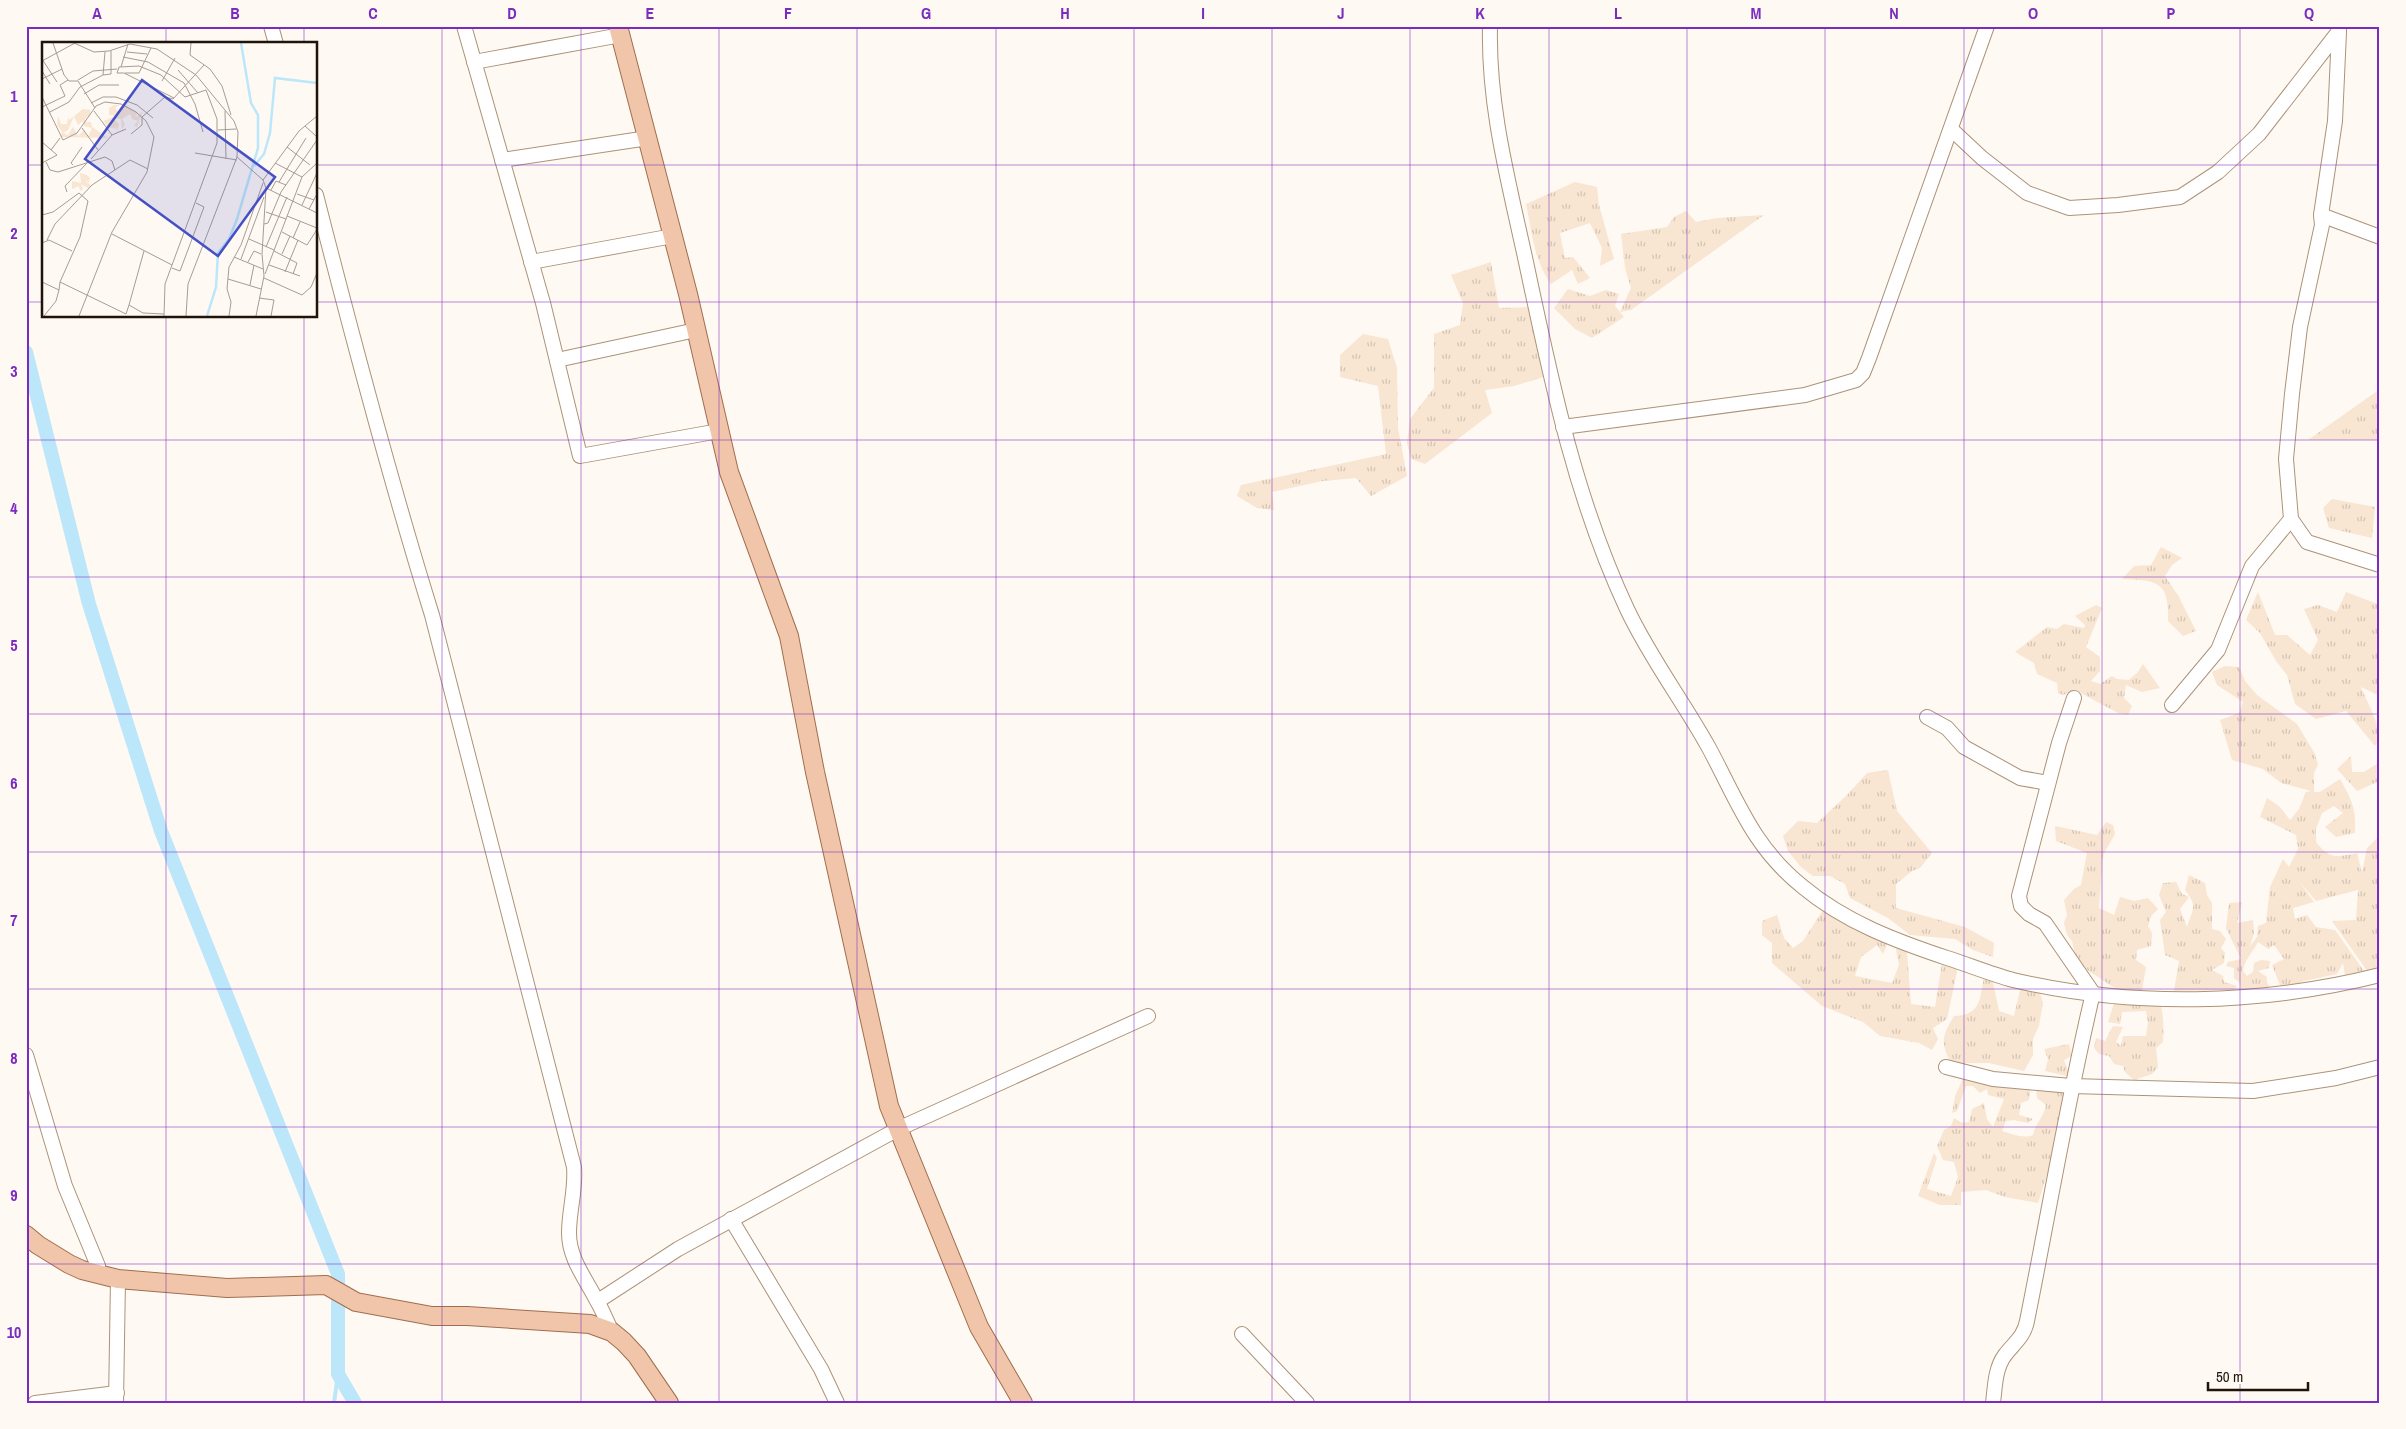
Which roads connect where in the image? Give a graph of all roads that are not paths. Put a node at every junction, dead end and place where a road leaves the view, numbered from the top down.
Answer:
1 (271, 26) edge
2 (464, 26) edge
3 (1490, 26) edge
4 (1988, 26) edge
5 (2340, 29) edge
6 (620, 31) edge
7 (275, 42) edge
8 (474, 62) junction
9 (1951, 129) junction
10 (648, 138) junction
11 (502, 160) junction
12 (318, 203) edge
13 (2320, 215) junction
14 (673, 236) junction
15 (2380, 236) edge
16 (531, 262) junction
17 (696, 330) junction
18 (557, 360) junction
19 (1562, 428) junction
20 (719, 431) junction
21 (2291, 519) junction
22 (2380, 565) edge
23 (2074, 698) dead end
24 (2172, 705) dead end
25 (1927, 718) dead end
26 (2048, 783) junction
27 (2380, 975) edge
28 (2093, 993) junction
29 (1148, 1016) dead end
30 (26, 1055) edge
31 (2380, 1066) edge
32 (1946, 1067) dead end
33 (2071, 1086) junction
34 (898, 1129) junction
35 (731, 1219) junction
36 (26, 1235) edge
37 (96, 1274) junction
38 (118, 1279) junction
39 (598, 1301) junction
40 (612, 1332) junction
41 (1242, 1334) dead end
42 (116, 1398) edge
43 (35, 1403) edge
44 (669, 1403) edge
45 (837, 1403) edge
46 (1023, 1403) edge
47 (1307, 1403) edge
48 (1993, 1403) edge

1 - 7 street
2 - 8 street
3 - 19 street
4 - 9 street
5 - 9 street
5 - 13 street
6 - 8 street
6 - 10 main road
8 - 11 street
9 - 19 street
10 - 11 street
10 - 14 main road
11 - 16 street
12 - 39 street
13 - 15 street
13 - 21 street
14 - 16 street
14 - 17 main road
16 - 18 street
17 - 18 street
17 - 20 main road
18 - 20 street
19 - 28 street
20 - 34 main road
21 - 22 street
21 - 24 street
23 - 26 street
25 - 26 street
26 - 28 street
27 - 28 street
28 - 33 street
29 - 34 street
30 - 37 street
31 - 33 street
32 - 33 street
33 - 48 street
34 - 35 street
34 - 46 main road
35 - 39 street
35 - 45 street
36 - 37 main road
37 - 38 main road
38 - 40 main road
38 - 42 street
39 - 40 street
40 - 44 main road
41 - 47 street
42 - 43 street

